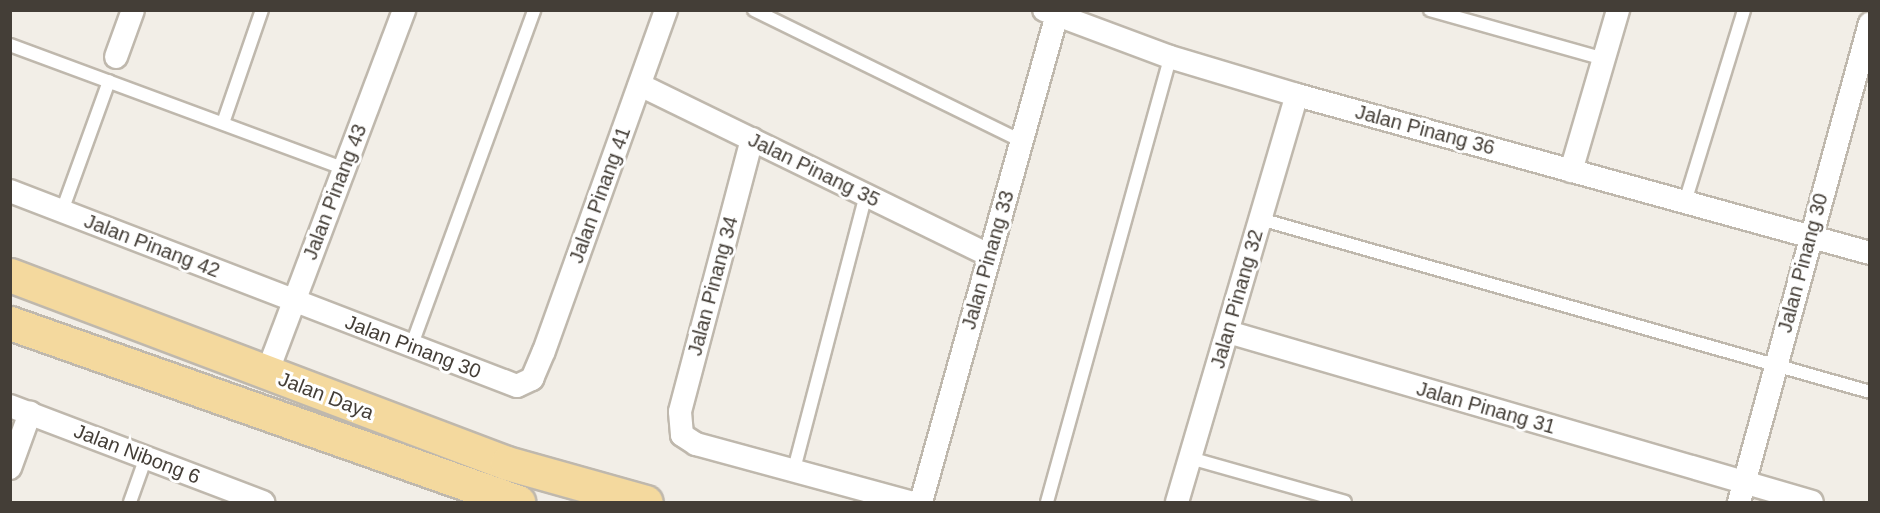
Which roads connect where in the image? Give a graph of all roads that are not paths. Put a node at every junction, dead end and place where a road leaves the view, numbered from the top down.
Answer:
1 (133, 10) edge
2 (262, 10) edge
3 (404, 10) edge
4 (534, 10) edge
5 (666, 10) edge
6 (754, 10) edge
7 (1430, 10) edge
8 (1618, 10) edge
9 (1744, 10) edge
10 (1050, 14) edge
11 (1869, 24) edge
12 (10, 45) edge
13 (116, 57) dead end
14 (1170, 57) junction
15 (1604, 59) junction
16 (109, 81) junction
17 (640, 85) junction
18 (1297, 95) junction
19 (223, 123) junction
20 (752, 139) junction
21 (1021, 141) junction
22 (345, 169) junction
23 (1571, 171) junction
24 (10, 191) edge
25 (866, 195) junction
26 (1685, 202) junction
27 (62, 211) junction
28 (1260, 219) junction
29 (1810, 236) junction
30 (1869, 253) edge
31 (989, 255) junction
32 (10, 275) edge
33 (293, 299) junction
34 (10, 323) edge
35 (1228, 332) junction
36 (411, 347) junction
37 (1776, 366) junction
38 (267, 373) junction
39 (532, 379) joint
40 (1869, 392) edge
41 (20, 409) edge
42 (146, 457) junction
43 (1190, 458) junction
44 (10, 468) edge
45 (793, 473) junction
46 (1741, 493) edge
47 (254, 501) edge
48 (130, 502) edge
49 (518, 502) edge
50 (646, 502) edge
51 (910, 502) edge
52 (921, 502) edge
53 (1047, 502) edge
54 (1177, 502) edge
55 (1345, 502) edge
56 (1812, 502) edge

1 - 13 street
2 - 19 lane
3 - 22 street, Jalan Pinang 43
4 - 36 lane
5 - 17 street, Jalan Pinang 41
6 - 21 lane
7 - 15 lane
8 - 15 street
9 - 26 lane
10 - 14 street, Jalan Pinang 36
10 - 21 street, Jalan Pinang 33
11 - 29 street, Jalan Pinang 30
12 - 16 lane
14 - 18 street, Jalan Pinang 36
14 - 53 lane
15 - 23 street
16 - 19 lane
16 - 27 lane
17 - 20 street, Jalan Pinang 35
17 - 39 street, Jalan Pinang 41
18 - 23 street, Jalan Pinang 36
18 - 28 street, Jalan Pinang 32
19 - 22 lane
20 - 25 street, Jalan Pinang 35
20 - 45 street, Jalan Pinang 34
21 - 31 street, Jalan Pinang 33
22 - 33 street, Jalan Pinang 43
23 - 26 street, Jalan Pinang 36
24 - 27 street, Jalan Pinang 42
25 - 31 street, Jalan Pinang 35
25 - 45 lane
26 - 29 street, Jalan Pinang 36
27 - 33 street, Jalan Pinang 42
28 - 35 street, Jalan Pinang 32
28 - 37 lane
29 - 30 street, Jalan Pinang 36
29 - 37 street, Jalan Pinang 30
31 - 52 street, Jalan Pinang 33
32 - 38 main road, Jalan Daya
33 - 36 street, Jalan Pinang 30
33 - 38 street, Jalan Pinang 43
34 - 49 main road, Jalan Daya
35 - 43 street, Jalan Pinang 32
35 - 46 street, Jalan Pinang 31
36 - 39 street, Jalan Pinang 30
37 - 40 lane
37 - 46 street, Jalan Pinang 30
38 - 50 main road, Jalan Daya
41 - 42 street, Jalan Nibong 6
41 - 44 street
42 - 47 street, Jalan Nibong 6
42 - 48 lane
43 - 54 street, Jalan Pinang 32
43 - 55 lane
45 - 51 street
46 - 56 street, Jalan Pinang 31

